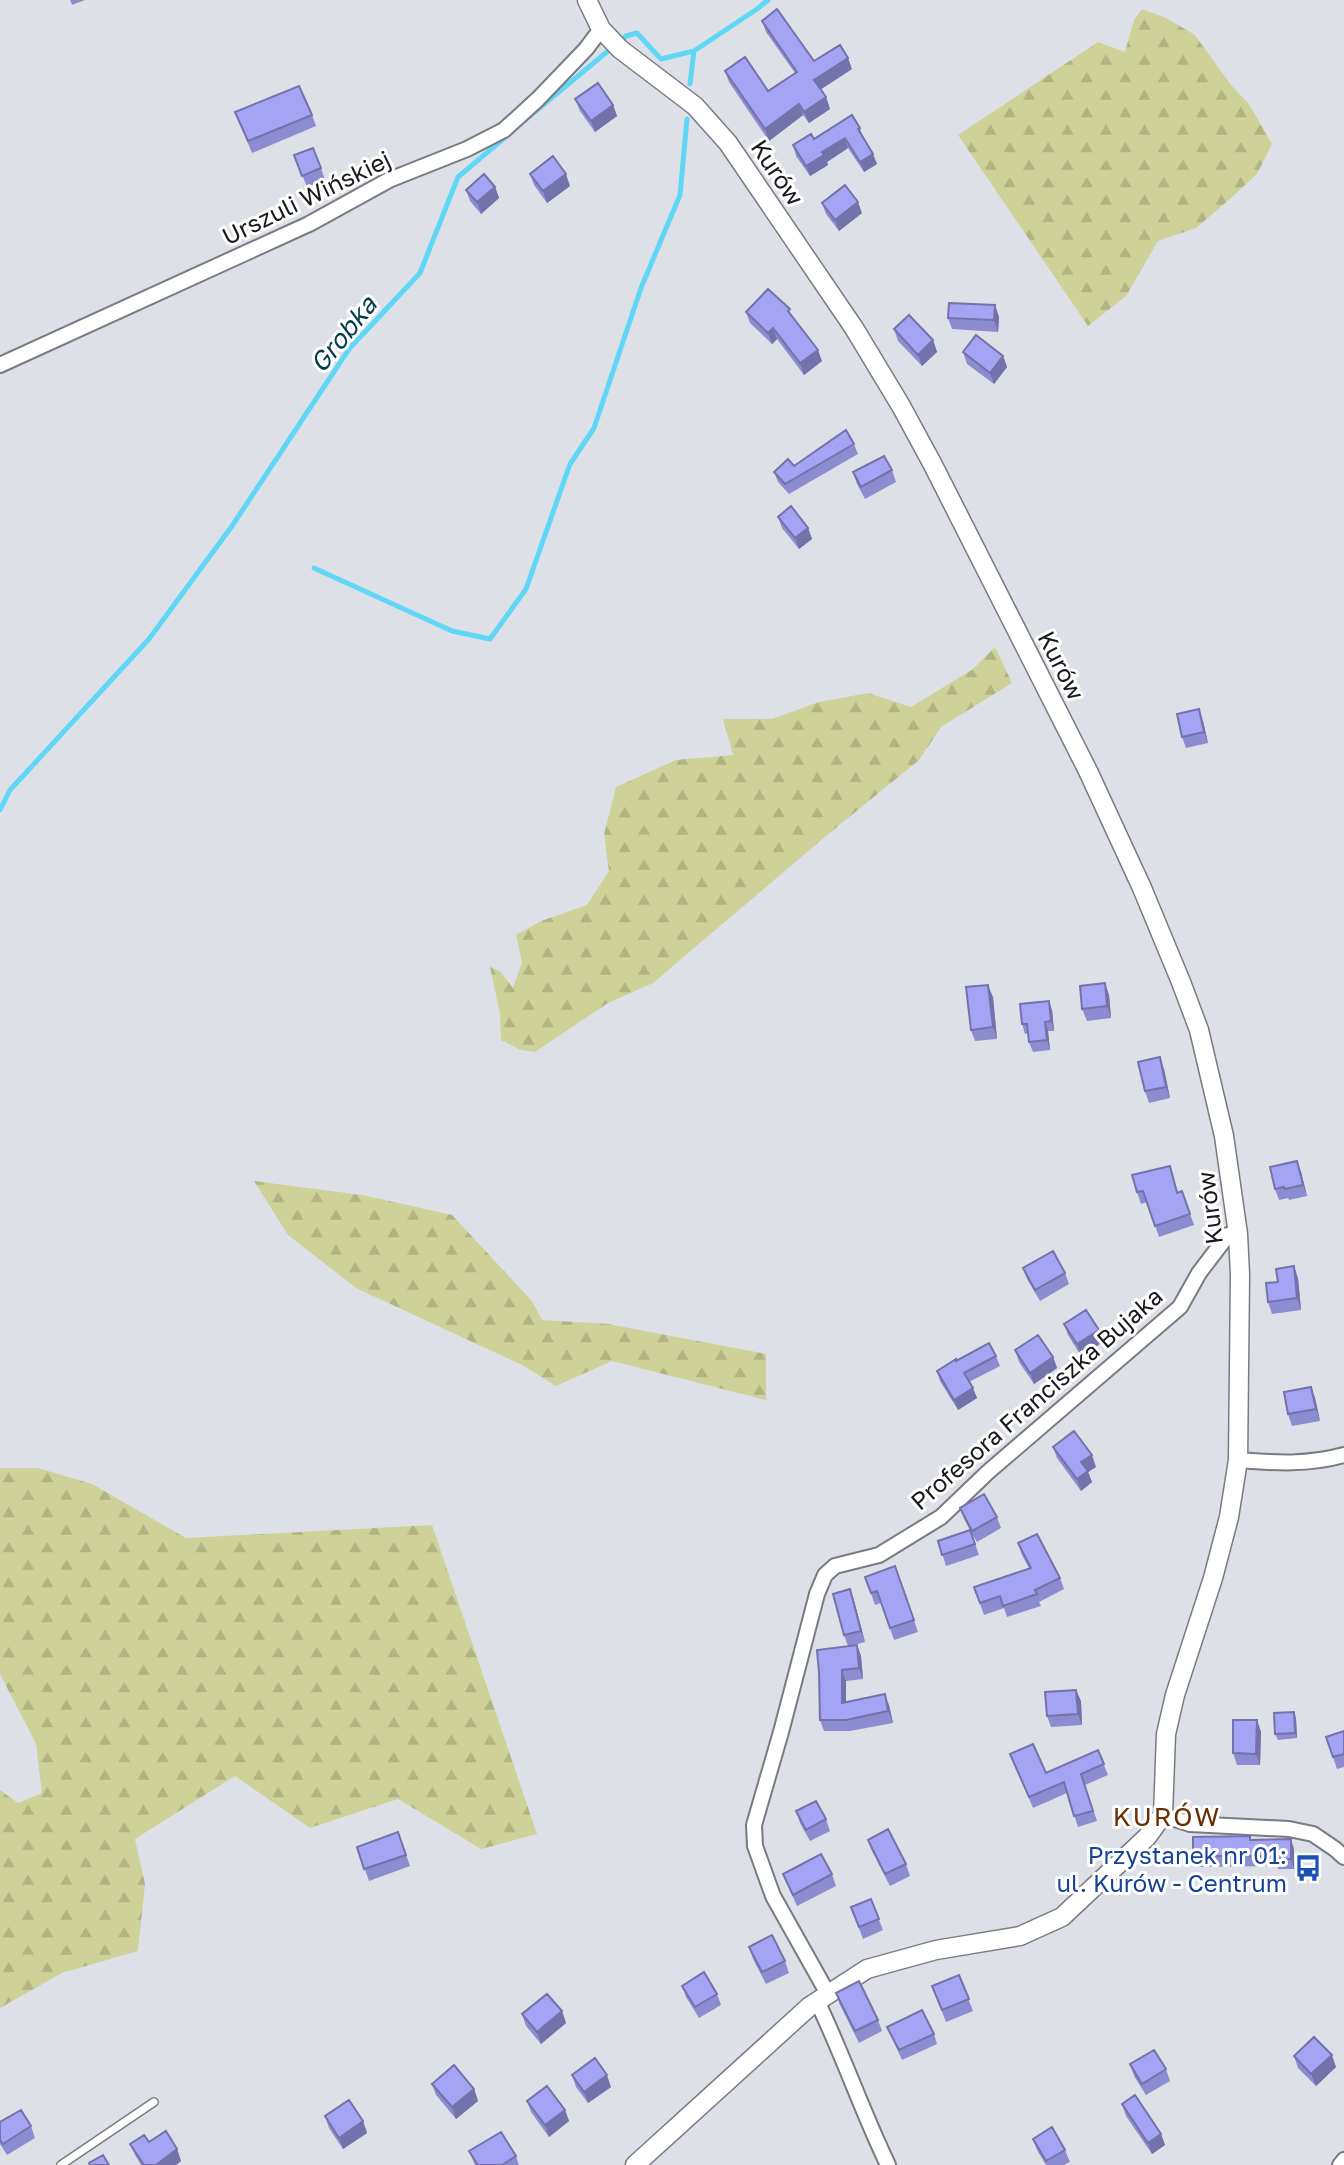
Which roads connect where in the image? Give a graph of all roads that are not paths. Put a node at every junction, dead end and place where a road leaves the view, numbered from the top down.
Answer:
1 (587, 0) edge
2 (610, 38) junction
3 (0, 365) edge
4 (1238, 1234) junction
5 (1344, 1455) edge
6 (1238, 1461) junction
7 (1163, 1815) junction
8 (1344, 1857) edge
9 (823, 1998) junction
10 (154, 2102) dead end
11 (1344, 2160) edge
12 (61, 2165) edge
13 (635, 2165) edge
14 (888, 2165) edge
15 (1340, 2165) edge

1 - 2 street, Kurów
2 - 3 street, Urszuli Wińskiej
2 - 4 street, Kurów
4 - 6 street, Kurów
4 - 9 street, Profesora Franciszka Bujaka
5 - 6 street
6 - 7 street, Kurów
7 - 8 street
7 - 9 street
9 - 13 street
9 - 14 street, Profesora Franciszka Bujaka
10 - 12 lane
11 - 15 street

